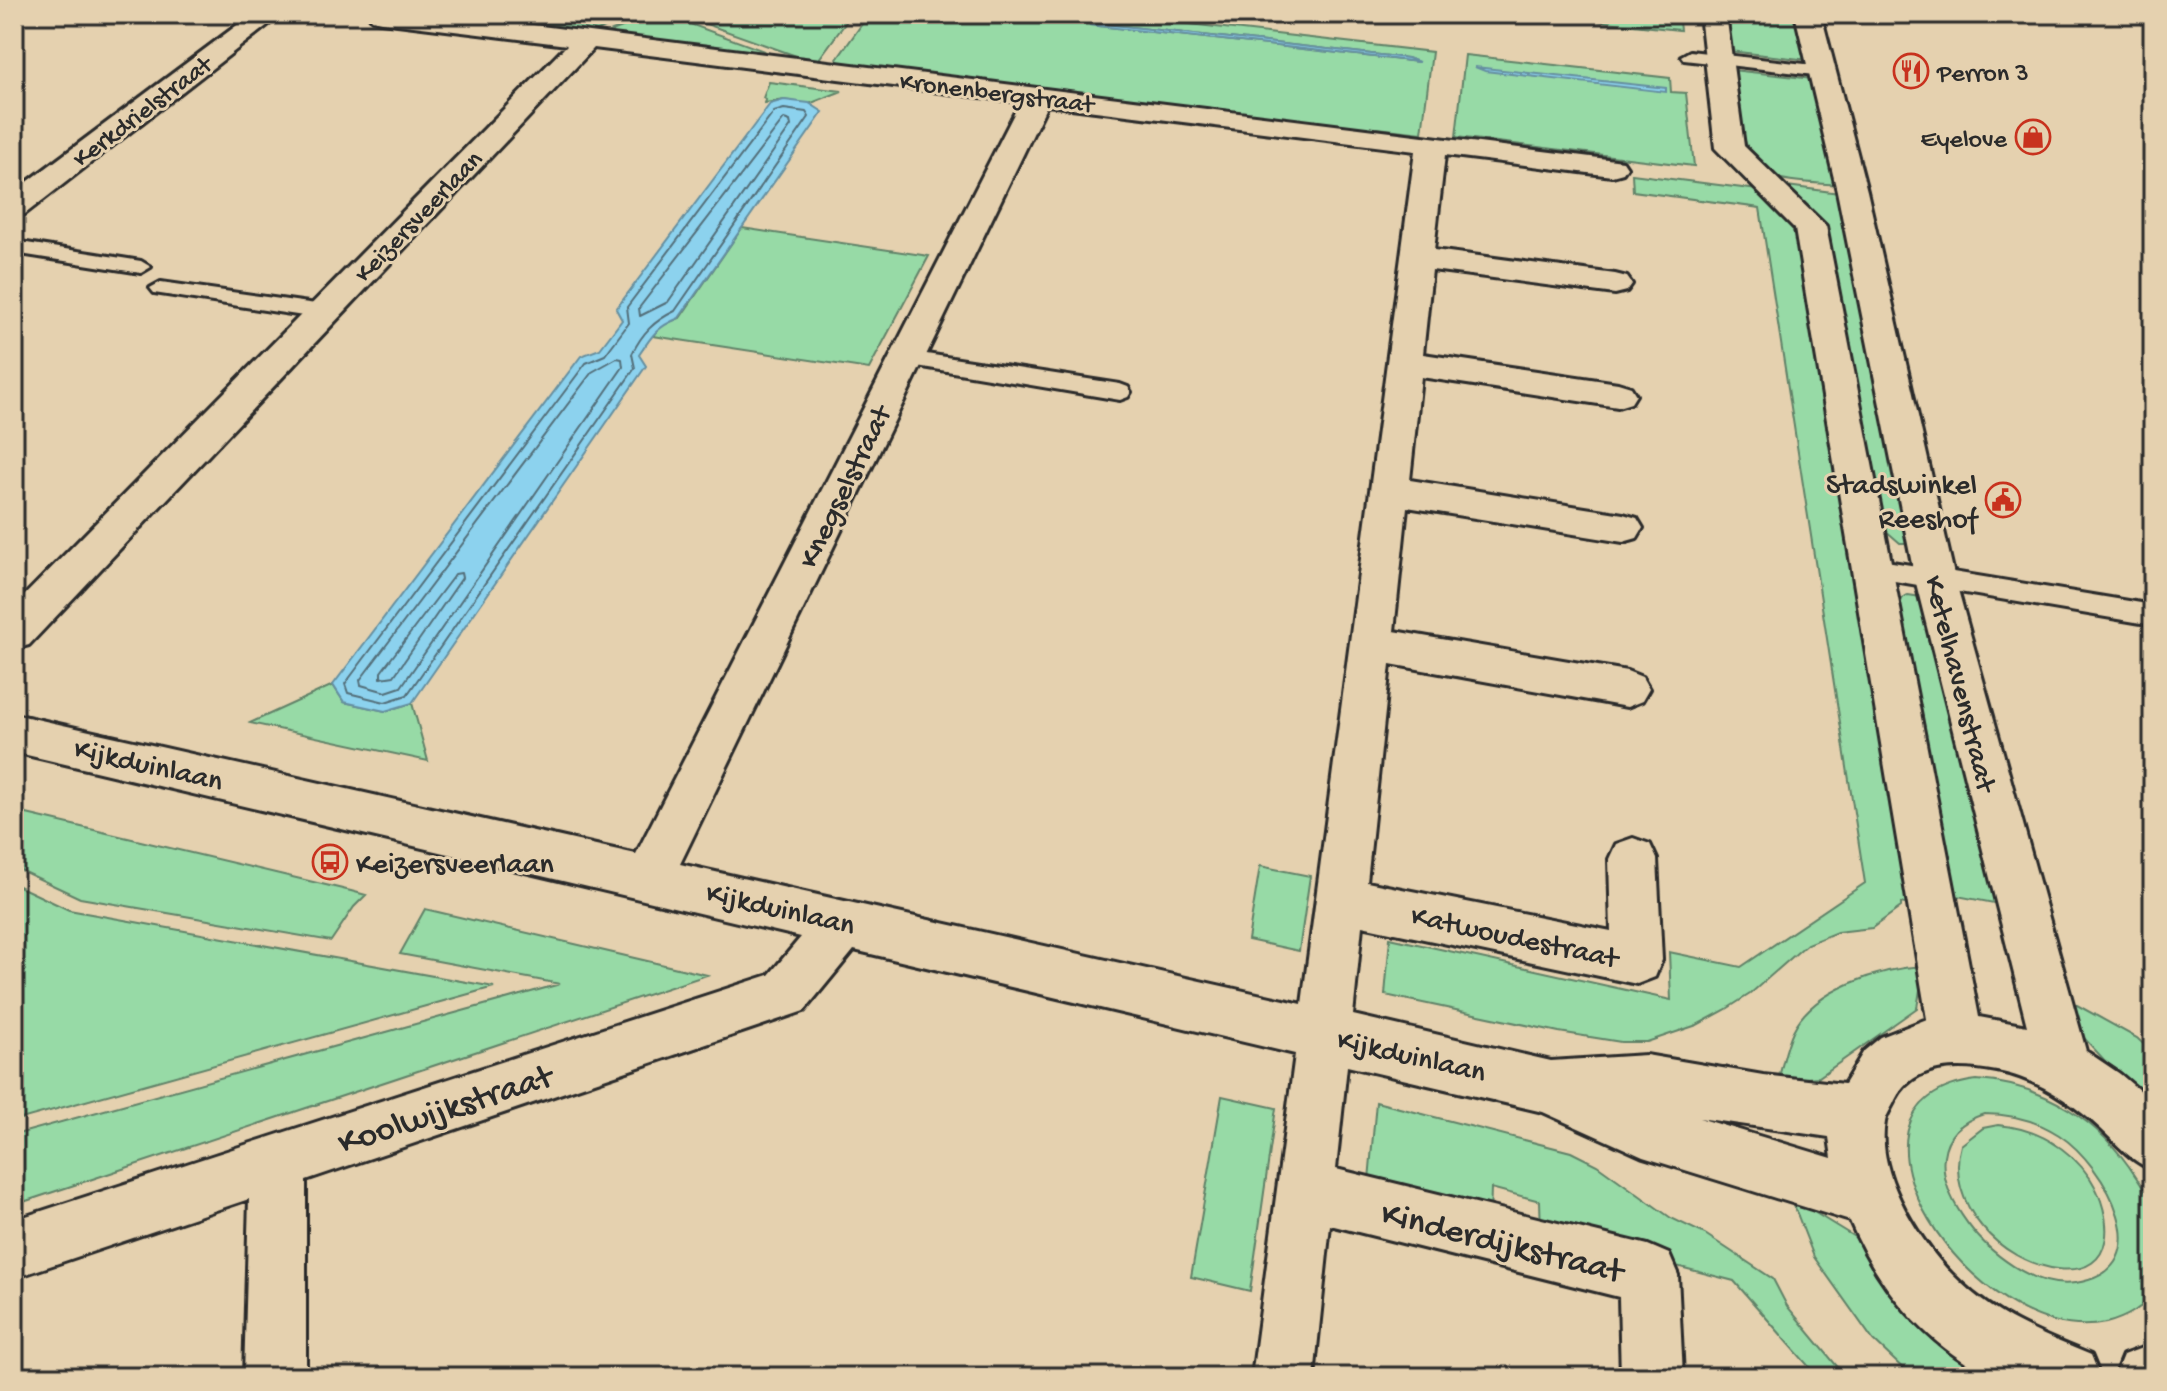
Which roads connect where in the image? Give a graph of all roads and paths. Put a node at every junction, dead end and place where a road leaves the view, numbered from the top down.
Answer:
1 (269, 14) edge
2 (381, 14) edge
3 (1713, 14) edge
4 (1808, 14) edge
5 (521, 22) edge
6 (587, 40) junction
7 (1704, 58) junction
8 (1823, 71) junction
9 (1037, 96) junction
10 (1431, 145) junction
11 (1612, 167) dead end
12 (14, 207) edge
13 (14, 247) edge
14 (1418, 258) junction
15 (141, 267) dead end
16 (1615, 284) dead end
17 (161, 288) dead end
18 (323, 312) junction
19 (907, 358) junction
20 (1405, 363) junction
21 (1120, 392) dead end
22 (1618, 395) dead end
23 (1390, 490) junction
24 (1623, 528) dead end
25 (1874, 569) junction
26 (1935, 579) junction
27 (2153, 615) edge
28 (14, 633) edge
29 (1372, 644) junction
30 (1627, 689) dead end
31 (14, 733) edge
32 (1633, 859) dead end
33 (649, 877) junction
34 (1341, 899) junction
35 (845, 922) junction
36 (1325, 1034) junction
37 (1957, 1040) junction
38 (2064, 1068) junction
39 (1547, 1086) junction
40 (1859, 1113) junction
41 (2153, 1142) edge
42 (278, 1161) junction
43 (1306, 1190) junction
44 (1868, 1198) junction
45 (14, 1249) edge
46 (2153, 1375) edge
47 (275, 1377) edge
48 (1283, 1377) edge
49 (1652, 1377) edge
50 (2069, 1377) edge
51 (2145, 1377) edge

1 - 12 street, Kerkdrielstraat
2 - 5 street, Kronenbergstraat
3 - 7 street, Ketelhavenstraat
4 - 8 street, Ketelhavenstraat
5 - 6 street, Kronenbergstraat
6 - 9 street, Kronenbergstraat
6 - 18 street, Keizersveerlaan
7 - 8 lane
7 - 25 street, Ketelhavenstraat
8 - 26 street, Ketelhavenstraat
9 - 10 street, Kronenbergstraat
9 - 19 street, Knegselstraat
10 - 11 street, Kronenbergstraat
10 - 14 street
13 - 15 lane
14 - 16 street
14 - 20 street
17 - 18 lane
18 - 28 street, Keizersveerlaan
19 - 21 lane
19 - 33 street, Knegselstraat
20 - 22 street
20 - 23 street
23 - 24 street
23 - 29 street
25 - 26 lane
25 - 37 street, Ketelhavenstraat
26 - 27 lane
26 - 38 street, Ketelhavenstraat
29 - 30 street
29 - 34 street
31 - 33 street, Kijkduinlaan
32 - 34 street, Katwoudestraat
33 - 35 street, Kijkduinlaan
34 - 36 street
35 - 36 street, Kijkduinlaan
35 - 42 street, Koolwijkstraat
36 - 39 street, Kijkduinlaan
36 - 43 street
37 - 38 street
37 - 40 street
38 - 41 street
39 - 40 street, Kijkduinlaan
39 - 44 street, Kijkduinlaan
40 - 44 street
42 - 45 street, Koolwijkstraat
42 - 47 street
43 - 48 street
43 - 49 street, Kinderdijkstraat
44 - 50 street
46 - 51 street

